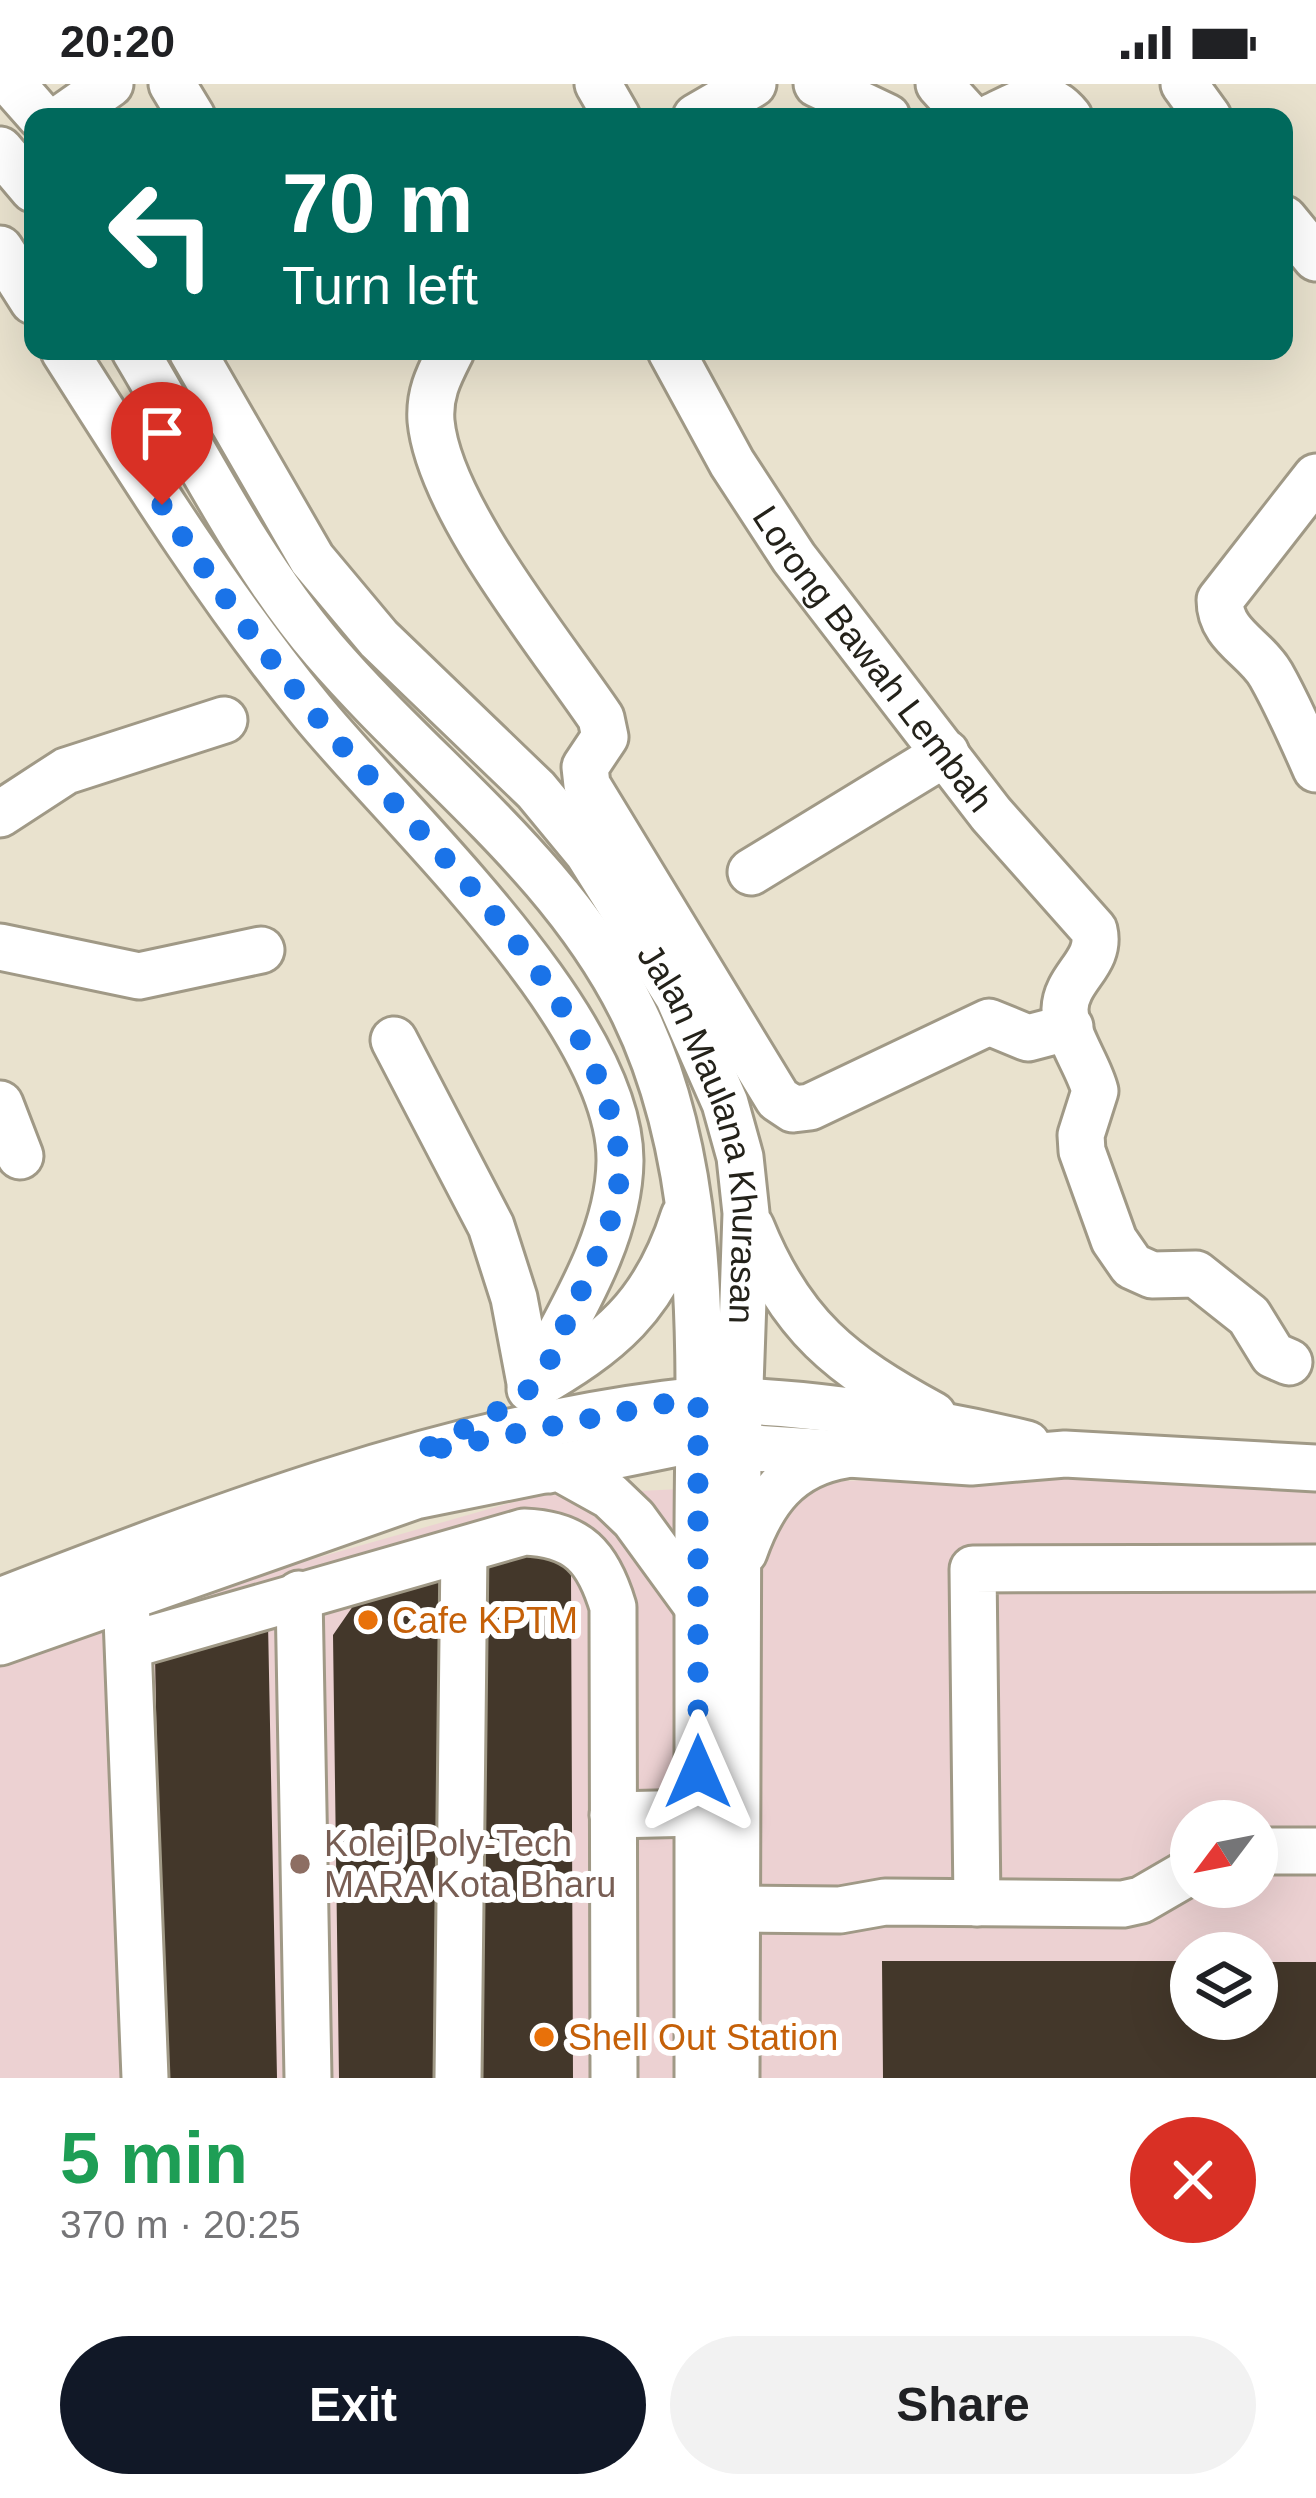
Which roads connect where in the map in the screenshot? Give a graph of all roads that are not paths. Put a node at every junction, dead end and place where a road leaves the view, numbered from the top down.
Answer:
1 (12, 84) edge
2 (110, 84) edge
3 (753, 84) edge
4 (939, 84) edge
5 (819, 96) edge
6 (33, 108) edge
7 (76, 108) edge
8 (712, 108) edge
9 (858, 108) edge
10 (961, 108) edge
11 (1013, 108) edge
12 (1061, 108) edge
13 (0, 150) edge
14 (24, 178) edge
15 (1293, 230) edge
16 (0, 249) edge
17 (1316, 258) edge
18 (24, 287) edge
19 (70, 360) edge
20 (140, 360) edge
21 (197, 360) edge
22 (447, 360) edge
23 (676, 360) edge
24 (1316, 477) edge
25 (224, 720) dead end
26 (946, 753) junction
27 (1316, 769) edge
28 (0, 814) edge
29 (752, 872) dead end
30 (0, 947) edge
31 (261, 950) dead end
32 (1070, 1027) junction
33 (394, 1040) dead end
34 (0, 1104) edge
35 (20, 1156) dead end
36 (689, 1200) junction
37 (746, 1213) junction
38 (1289, 1362) dead end
39 (532, 1388) junction
40 (718, 1424) junction
41 (952, 1426) junction
42 (866, 1452) junction
43 (418, 1453) junction
44 (1065, 1454) junction
45 (556, 1466) junction
46 (1316, 1468) edge
47 (464, 1550) junction
48 (410, 1565) junction
49 (1316, 1568) edge
50 (737, 1570) junction
51 (299, 1594) junction
52 (124, 1598) junction
53 (0, 1601) edge
54 (698, 1607) junction
55 (56, 1622) junction
56 (0, 1642) edge
57 (130, 1645) junction
58 (0, 1676) edge
59 (698, 1813) junction
60 (613, 1815) junction
61 (1278, 1851) edge
62 (1316, 1851) edge
63 (1170, 1882) edge
64 (737, 1897) junction
65 (977, 1903) junction
66 (145, 2078) edge
67 (308, 2078) edge
68 (458, 2078) edge
69 (614, 2078) edge
70 (698, 2078) edge
71 (736, 2078) edge

1 - 6 street
2 - 7 street
3 - 8 street
4 - 10 street
5 - 9 street
11 - 12 street
13 - 14 street
15 - 17 street
16 - 18 street
19 - 39 street
20 - 36 street, Jalan Maulana Khurasan
21 - 37 street, Jalan Maulana Khurasan
22 - 32 street
23 - 26 street, Lorong Bawah Lembah
24 - 27 street
25 - 28 street
26 - 29 street
26 - 32 street, Lorong Bawah Lembah
30 - 31 street
32 - 38 street
33 - 39 street
34 - 35 street
36 - 39 street
36 - 40 street, Jalan Maulana Khurasan
37 - 40 street, Jalan Maulana Khurasan
37 - 41 street
39 - 43 street
40 - 41 street
40 - 42 street
40 - 43 street
40 - 45 street
40 - 50 street, Jalan Maulana Khurasan
40 - 54 street, Jalan Maulana Khurasan
41 - 44 street
42 - 44 street
42 - 50 street
43 - 53 street
44 - 46 street
45 - 48 street
45 - 52 street
45 - 54 street
47 - 48 street
47 - 60 street
47 - 68 street
48 - 51 street
49 - 65 street
50 - 64 street, Jalan Maulana Khurasan
51 - 57 street
51 - 67 street
52 - 55 street
52 - 57 street
54 - 59 street, Jalan Maulana Khurasan
55 - 56 street
55 - 58 street
57 - 66 street
59 - 60 street
59 - 70 street, Jalan Maulana Khurasan
60 - 69 street
61 - 62 street
63 - 65 street
64 - 65 street
64 - 71 street, Jalan Maulana Khurasan

